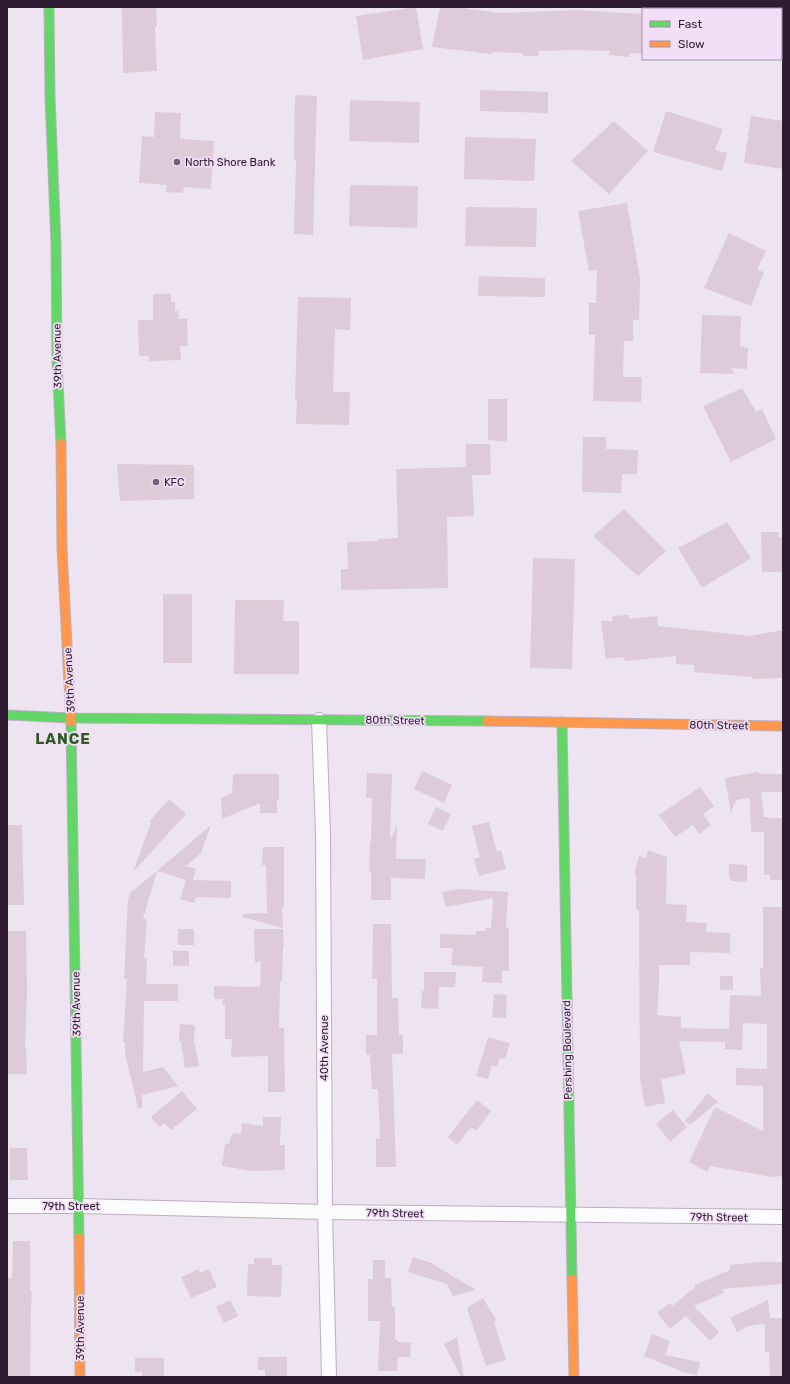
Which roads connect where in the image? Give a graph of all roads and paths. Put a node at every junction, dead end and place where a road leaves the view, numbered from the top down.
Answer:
1 (49, 7) edge
2 (7, 715) edge
3 (71, 718) junction
4 (319, 720) junction
5 (562, 722) junction
6 (783, 726) edge
7 (7, 1206) edge
8 (79, 1206) junction
9 (325, 1212) junction
10 (570, 1215) junction
11 (783, 1217) edge
12 (80, 1377) edge
13 (329, 1377) edge
14 (574, 1377) edge

1 - 3 street, 39th Avenue
2 - 3 street, 80th Street
3 - 4 street, 80th Street
3 - 8 street, 39th Avenue
4 - 5 street, 80th Street
4 - 9 street, 40th Avenue
5 - 6 street, 80th Street
5 - 10 street, Pershing Boulevard
7 - 8 street, 79th Street
8 - 9 street, 79th Street
8 - 12 street, 39th Avenue
9 - 10 street, 79th Street
9 - 13 street, 40th Avenue
10 - 11 street, 79th Street
10 - 14 street, Pershing Boulevard

